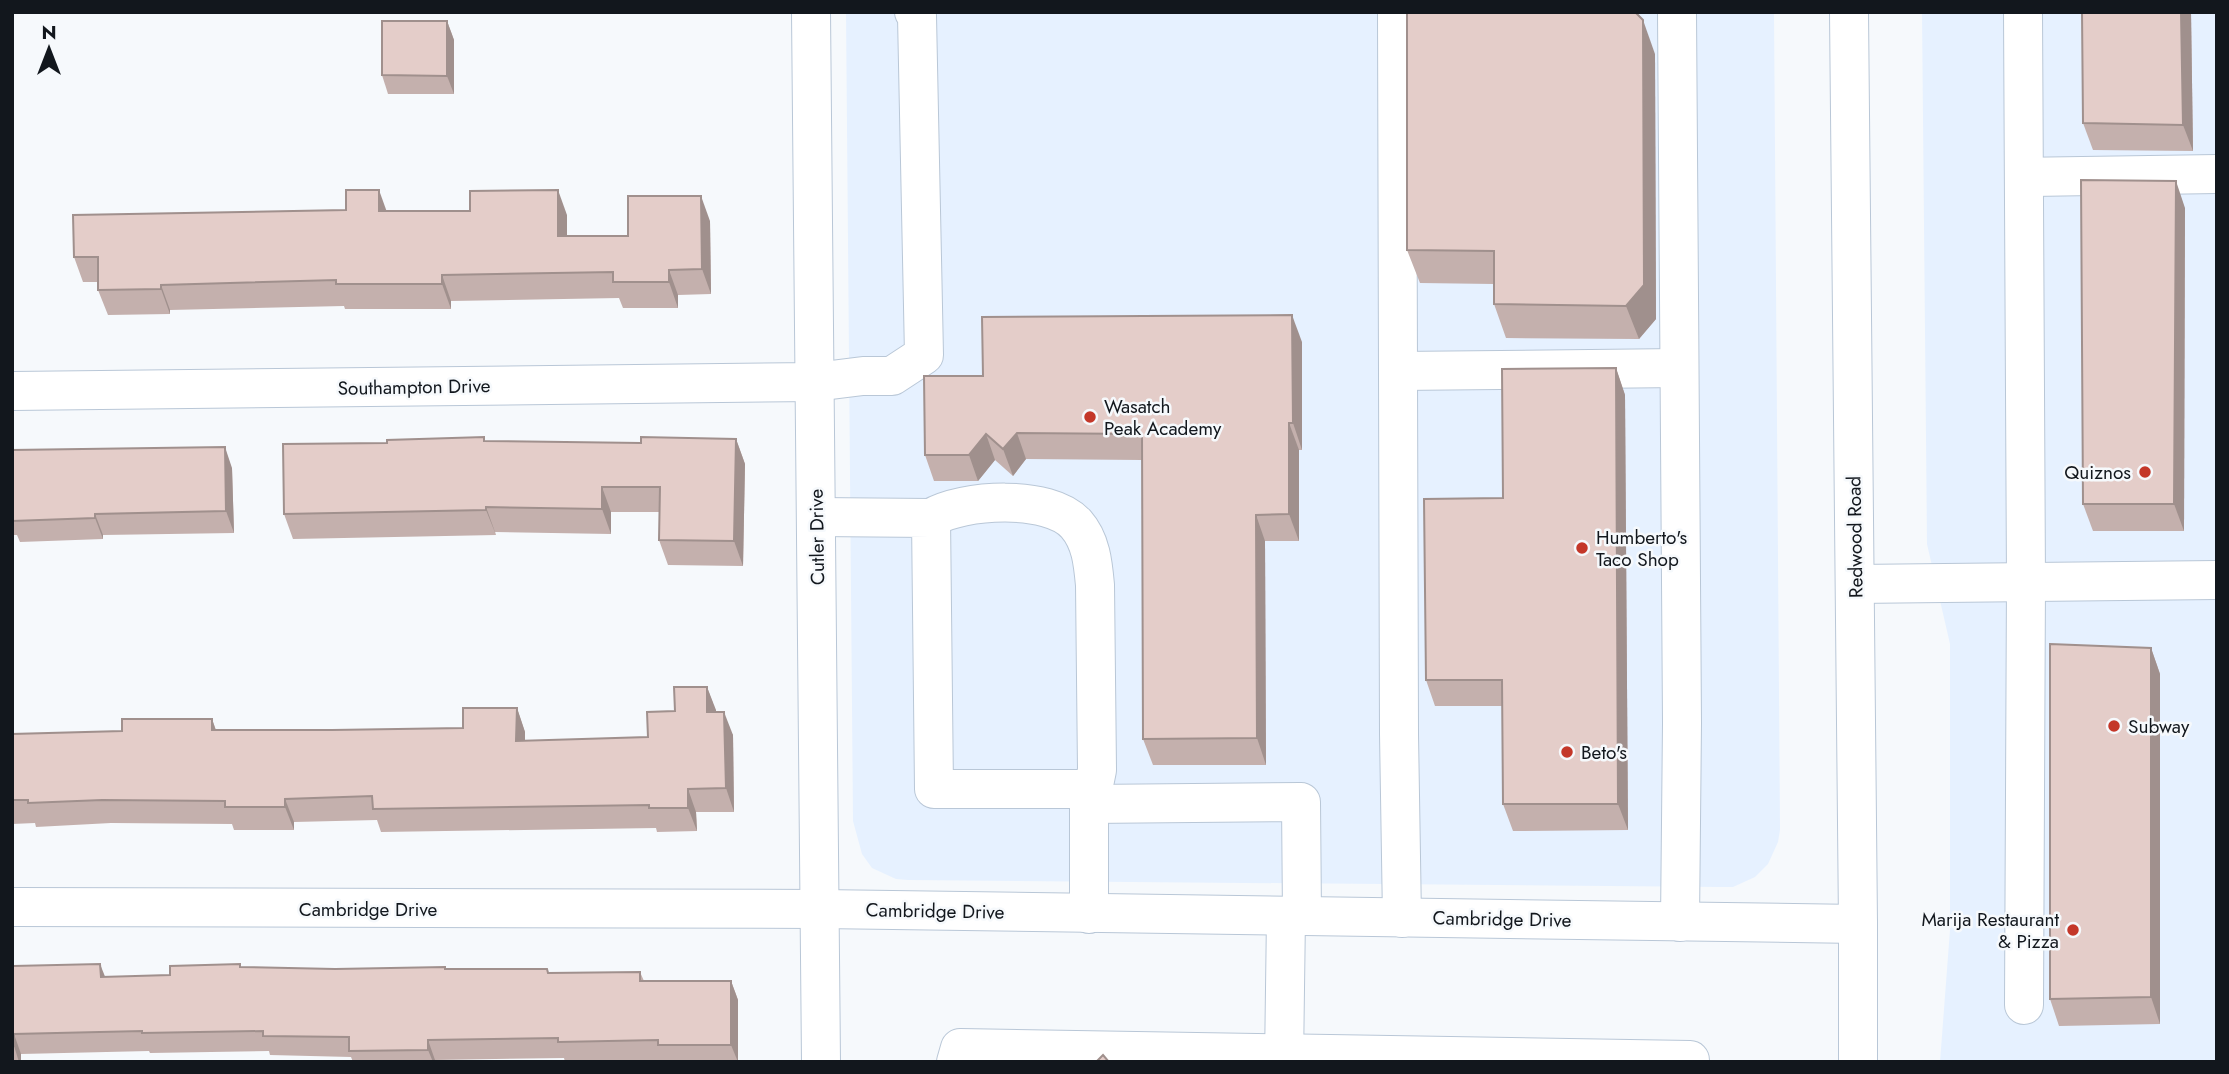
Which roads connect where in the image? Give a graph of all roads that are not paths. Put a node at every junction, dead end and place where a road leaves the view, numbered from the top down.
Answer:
1 (811, 12) edge
2 (914, 12) edge
3 (1397, 12) edge
4 (1677, 12) edge
5 (1849, 12) edge
6 (2023, 12) edge
7 (2217, 174) edge
8 (2024, 177) junction
9 (1679, 368) junction
10 (1398, 371) junction
11 (816, 382) junction
12 (12, 391) edge
13 (817, 517) junction
14 (931, 517) junction
15 (2217, 580) edge
16 (2026, 582) junction
17 (1855, 584) junction
18 (1089, 796) junction
19 (12, 907) edge
20 (821, 909) junction
21 (1089, 914) junction
22 (1294, 916) junction
23 (1402, 918) junction
24 (1680, 922) junction
25 (1858, 924) junction
26 (2024, 1005) dead end
27 (1284, 1057) edge
28 (821, 1062) edge
29 (956, 1062) edge
30 (1690, 1062) edge
31 (1858, 1062) edge

1 - 11 street, Cutler Drive
2 - 11 street, Southampton Drive
3 - 10 street
4 - 9 street
5 - 17 street, Redwood Road
6 - 8 street
7 - 8 street
8 - 16 street
9 - 10 street
9 - 24 street
10 - 23 street
11 - 12 street, Southampton Drive
11 - 13 street, Cutler Drive
13 - 14 street
13 - 20 street, Cutler Drive
14 - 18 street
14 - 18 street
15 - 16 street
16 - 17 street
16 - 26 street
17 - 25 street, Redwood Road
18 - 21 street
18 - 22 street
19 - 20 street, Cambridge Drive
20 - 21 street, Cambridge Drive
20 - 28 street, Cutler Drive
21 - 22 street, Cambridge Drive
22 - 23 street, Cambridge Drive
22 - 27 street
23 - 24 street, Cambridge Drive
24 - 25 street, Cambridge Drive
25 - 31 street, Redwood Road
27 - 29 street
27 - 30 street

